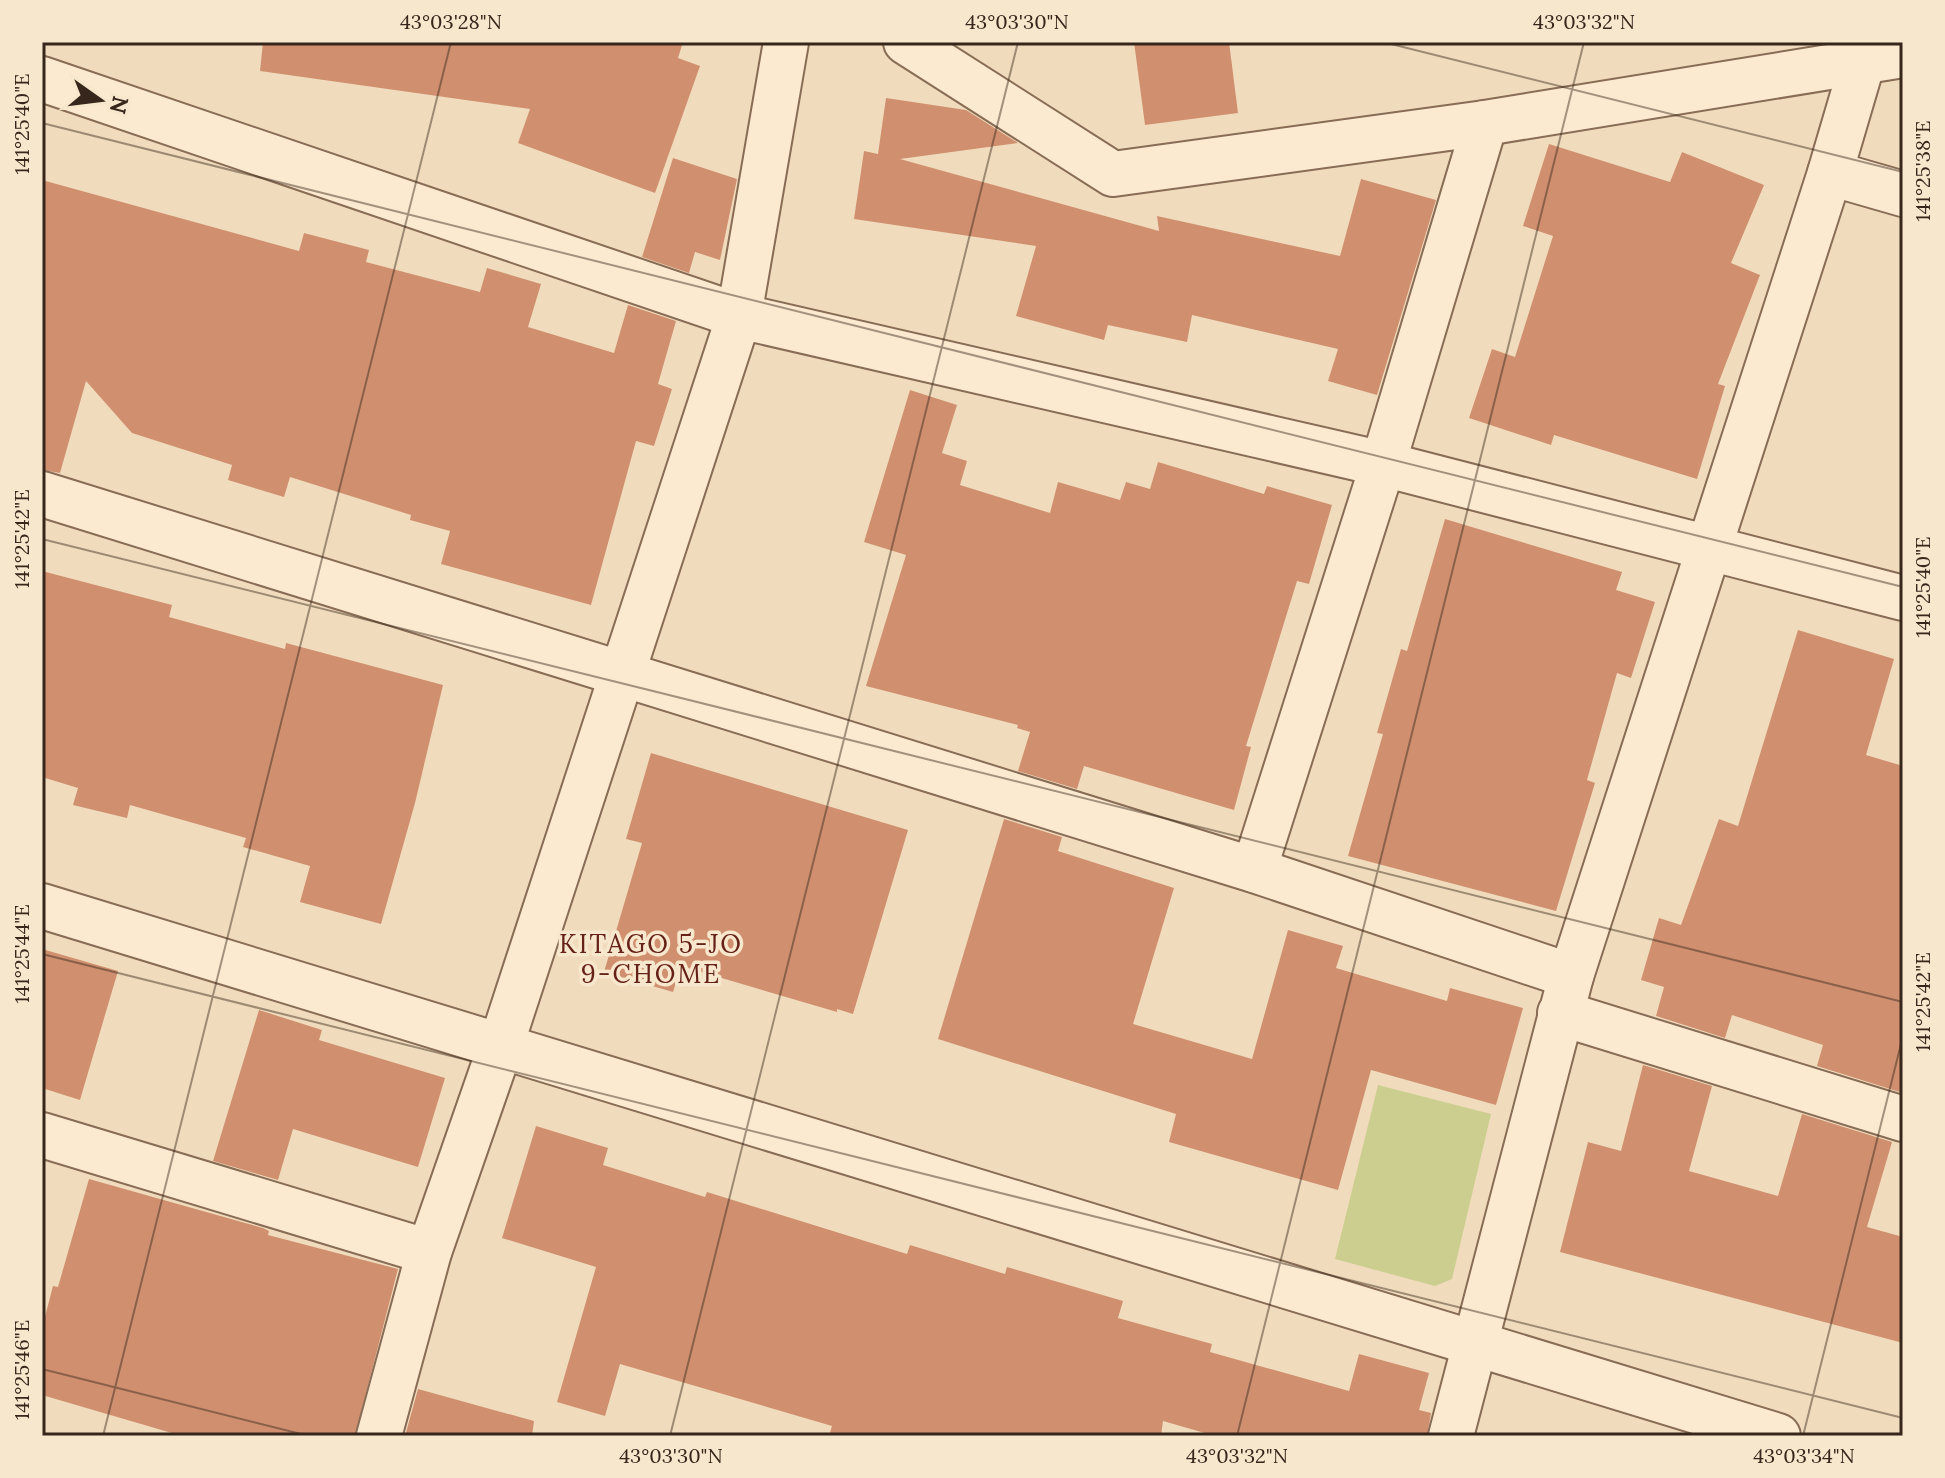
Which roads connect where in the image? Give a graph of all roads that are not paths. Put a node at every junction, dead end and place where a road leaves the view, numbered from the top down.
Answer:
1 (786, 42) edge
2 (906, 42) edge
3 (1875, 53) edge
4 (42, 79) edge
5 (1485, 123) junction
6 (1830, 173) junction
7 (1903, 194) edge
8 (739, 316) junction
9 (1383, 464) junction
10 (42, 494) edge
11 (1708, 550) junction
12 (1903, 598) edge
13 (623, 671) junction
14 (1254, 870) junction
15 (42, 906) edge
16 (1566, 995) junction
17 (501, 1045) junction
18 (1903, 1119) edge
19 (42, 1135) edge
20 (429, 1252) junction
21 (1475, 1343) junction
22 (379, 1436) edge
23 (1451, 1436) edge
24 (1778, 1436) edge

1 - 8 street
2 - 5 street
3 - 5 street
3 - 6 street
4 - 8 street
5 - 9 street
6 - 7 street
6 - 11 street
8 - 9 street
8 - 13 street
9 - 11 street
9 - 14 street
10 - 13 street
11 - 12 street
11 - 16 street
13 - 14 street
13 - 17 street
14 - 16 street
15 - 17 street
16 - 18 street
16 - 21 street
17 - 20 street
17 - 21 street
19 - 20 street
20 - 22 street
21 - 23 street
21 - 24 street

